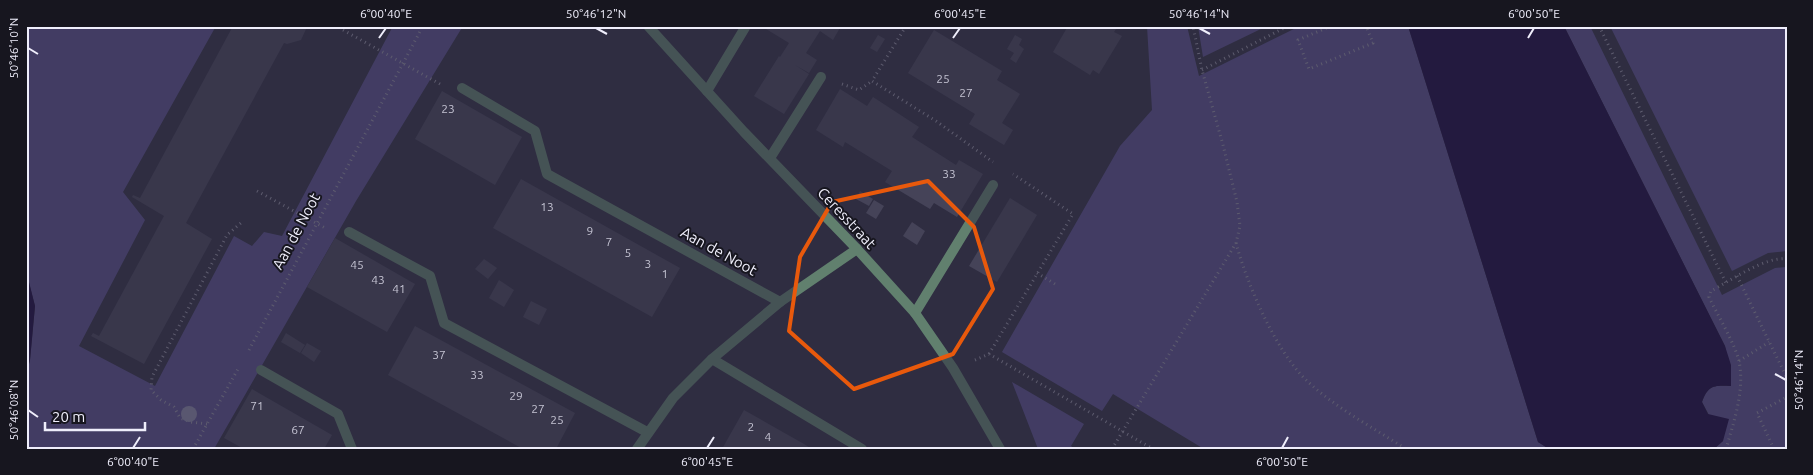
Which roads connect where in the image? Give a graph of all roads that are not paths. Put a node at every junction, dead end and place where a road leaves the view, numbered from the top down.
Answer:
1 (648, 26) edge
2 (746, 26) edge
3 (821, 77) road end
4 (462, 88) dead end
5 (707, 91) junction
6 (770, 158) junction
7 (992, 185) dead end
8 (349, 232) dead end
9 (857, 249) junction
10 (780, 302) junction
11 (914, 313) junction
12 (712, 360) junction
13 (261, 370) dead end
14 (647, 432) junction
15 (352, 449) edge
16 (637, 449) edge
17 (862, 449) edge
18 (1000, 449) edge

1 - 5 street, Ceresstraat
2 - 5 street
3 - 6 street
4 - 10 street, Aan de Noot
5 - 6 street, Ceresstraat
6 - 9 street, Ceresstraat
7 - 11 street
8 - 14 street
9 - 10 street
9 - 11 street, Ceresstraat
10 - 12 street
11 - 18 street, Ceresstraat
12 - 14 street
12 - 17 street
13 - 15 street
14 - 16 street

